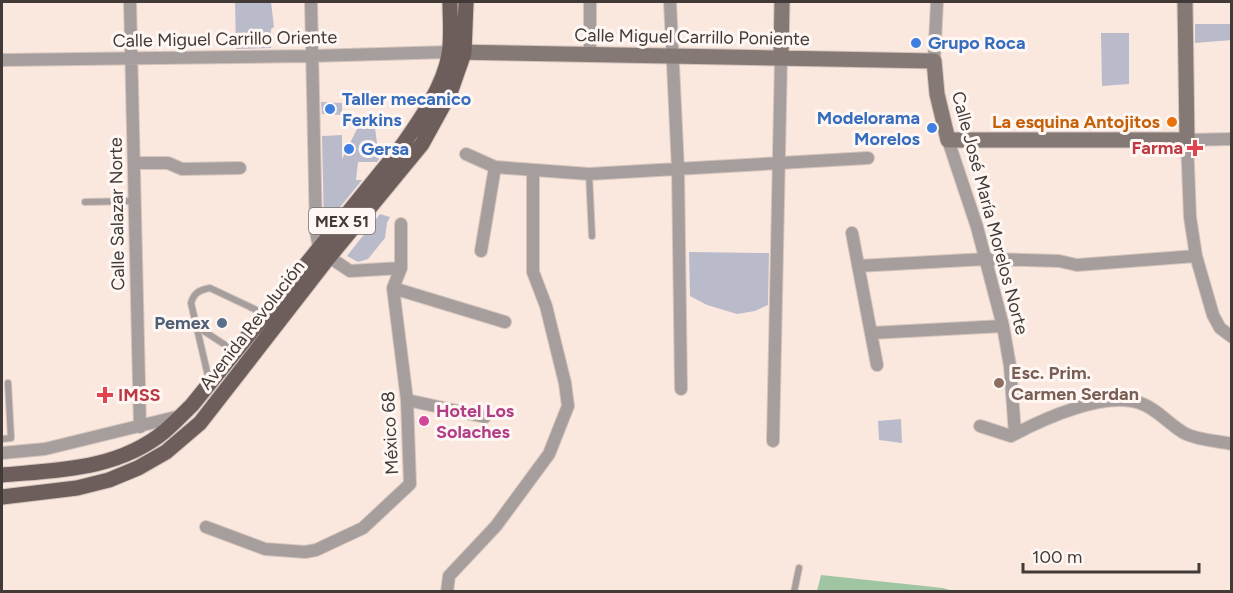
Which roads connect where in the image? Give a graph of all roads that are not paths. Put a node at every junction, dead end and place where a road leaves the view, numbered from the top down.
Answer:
1 (130, 2) edge
2 (311, 2) edge
3 (450, 2) edge
4 (466, 2) edge
5 (590, 2) edge
6 (670, 2) edge
7 (782, 2) edge
8 (937, 2) edge
9 (1185, 2) edge
10 (457, 53) junction
11 (311, 56) junction
12 (590, 56) junction
13 (673, 56) junction
14 (781, 58) junction
15 (131, 59) junction
16 (2, 60) edge
17 (934, 61) junction
18 (1232, 139) edge
19 (948, 140) junction
20 (1186, 140) junction
21 (466, 154) dead end
22 (868, 158) dead end
23 (134, 163) junction
24 (779, 164) junction
25 (495, 167) junction
26 (240, 168) dead end
27 (678, 169) junction
28 (533, 170) junction
29 (589, 174) junction
30 (134, 201) junction
31 (86, 202) dead end
32 (401, 224) dead end
33 (852, 233) dead end
34 (592, 236) dead end
35 (481, 251) dead end
36 (324, 252) junction
37 (1197, 256) junction
38 (986, 258) junction
39 (858, 266) junction
40 (401, 268) junction
41 (393, 288) junction
42 (272, 318) junction
43 (505, 322) dead end
44 (196, 326) junction
45 (1003, 326) junction
46 (871, 333) junction
47 (1232, 337) edge
48 (242, 356) junction
49 (877, 365) dead end
50 (8, 383) dead end
51 (210, 383) junction
52 (681, 389) dead end
53 (407, 400) junction
54 (181, 416) junction
55 (485, 417) dead end
56 (980, 426) dead end
57 (140, 427) junction
58 (1015, 434) junction
59 (2, 439) edge
60 (773, 441) dead end
61 (1232, 444) edge
62 (2, 453) edge
63 (2, 476) edge
64 (2, 496) edge
65 (206, 527) dead end
66 (799, 568) dead end
67 (447, 591) edge
68 (794, 591) edge

1 - 15 street, Calle Salazar Norte
2 - 11 street
3 - 10 main road, Avenida Revolución / MEX 51
4 - 10 main road, Avenida Revolución / MEX 51
5 - 12 street
6 - 13 street
7 - 14 street
8 - 17 street, Calle José María Morelos Norte
9 - 20 street
10 - 11 street, Calle Miguel Carrillo Oriente
10 - 12 street, Calle Miguel Carrillo Poniente
10 - 36 main road, Avenida Revolución / MEX 51
11 - 15 street, Calle Miguel Carrillo Oriente
11 - 36 street
12 - 13 street, Calle Miguel Carrillo Poniente
13 - 14 street, Calle Miguel Carrillo Poniente
13 - 27 street
14 - 17 street, Calle Miguel Carrillo Poniente
14 - 24 street
15 - 16 street, Calle Miguel Carrillo Oriente
15 - 23 street, Calle Salazar Norte
17 - 19 street, Calle José María Morelos Norte
18 - 20 street
19 - 20 street
19 - 38 street, Calle José María Morelos Norte
20 - 37 street
21 - 25 street
22 - 24 street
23 - 26 street
23 - 30 street, Calle Salazar Norte
24 - 27 street
24 - 60 street
25 - 28 street
25 - 35 street
27 - 29 street
27 - 52 street
28 - 29 street
28 - 67 street
29 - 34 lane
30 - 31 lane
30 - 57 street, Calle Salazar Norte
32 - 40 street, México 68
33 - 39 street
36 - 40 street
36 - 42 main road, Avenida Revolución / MEX 51
37 - 38 street
37 - 47 street
38 - 39 street
38 - 45 street, Calle José María Morelos Norte
39 - 46 street
40 - 41 street, México 68
41 - 43 street
41 - 53 street, México 68
42 - 44 lane
42 - 48 main road, Avenida Revolución / MEX 51
44 - 48 lane
44 - 51 lane
45 - 46 street
45 - 58 street, Calle José María Morelos Norte
46 - 49 street
48 - 51 main road, Avenida Revolución / MEX 51
48 - 64 main road, Avenida Revolución / MEX 51
50 - 59 lane
51 - 54 main road, Avenida Revolución / MEX 51
53 - 55 street
53 - 65 street, México 68
54 - 57 street
54 - 63 main road, Avenida Revolución / MEX 51
56 - 58 street
57 - 62 street
58 - 61 street
66 - 68 lane

